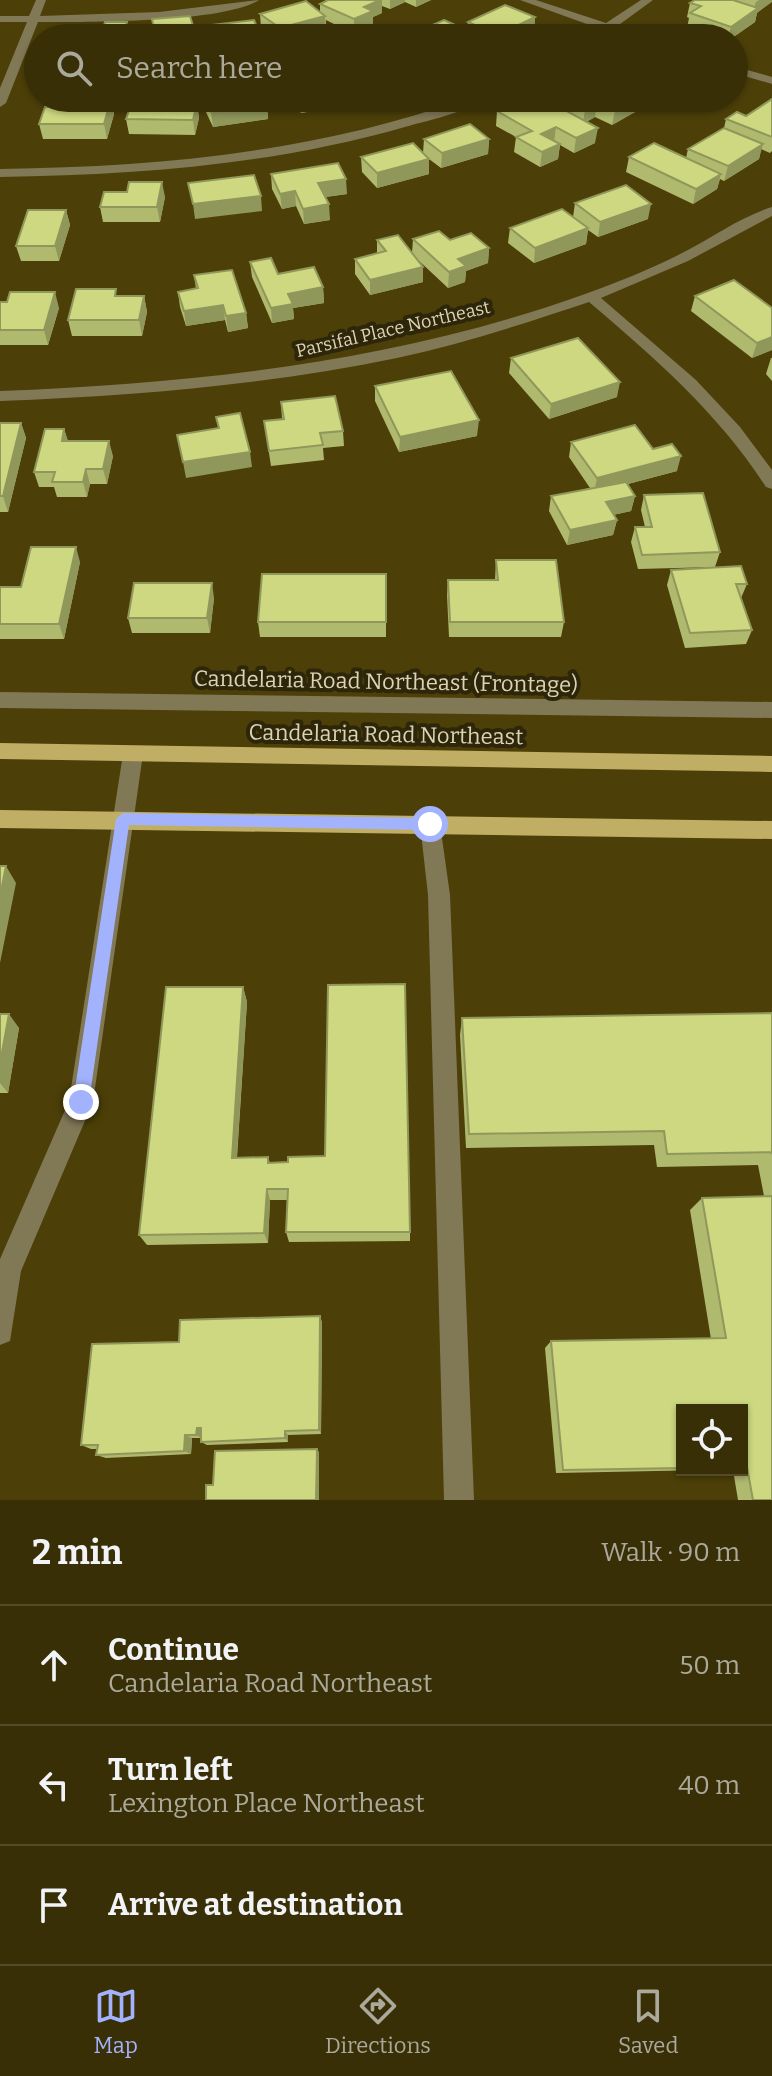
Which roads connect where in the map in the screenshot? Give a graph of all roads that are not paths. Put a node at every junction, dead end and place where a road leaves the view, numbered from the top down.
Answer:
1 (41, 0) edge
2 (254, 0) edge
3 (525, 0) edge
4 (648, 0) edge
5 (0, 19) edge
6 (33, 19) junction
7 (31, 24) edge
8 (595, 24) edge
9 (613, 24) edge
10 (24, 42) edge
11 (748, 73) edge
12 (772, 81) edge
13 (0, 103) edge
14 (445, 112) edge
15 (0, 173) edge
16 (772, 211) edge
17 (593, 298) junction
18 (0, 396) edge
19 (772, 483) edge
20 (0, 700) edge
21 (772, 710) edge
22 (0, 751) edge
23 (133, 754) junction
24 (772, 764) edge
25 (0, 819) edge
26 (123, 819) junction
27 (430, 824) junction
28 (772, 830) edge
29 (0, 1331) edge
30 (459, 1500) edge

1 - 6 street
2 - 6 street
3 - 8 street
4 - 9 street
5 - 6 street
6 - 7 street
10 - 13 street
11 - 12 street
14 - 15 street
16 - 17 street, Parsifal Place Northeast
17 - 18 street, Parsifal Place Northeast
17 - 19 street
20 - 21 street, Candelaria Road Northeast (Frontage)
22 - 23 main road, Candelaria Road Northeast
23 - 24 main road, Candelaria Road Northeast
23 - 26 street
25 - 26 main road
26 - 27 main road
26 - 29 street
27 - 28 main road
27 - 30 street

